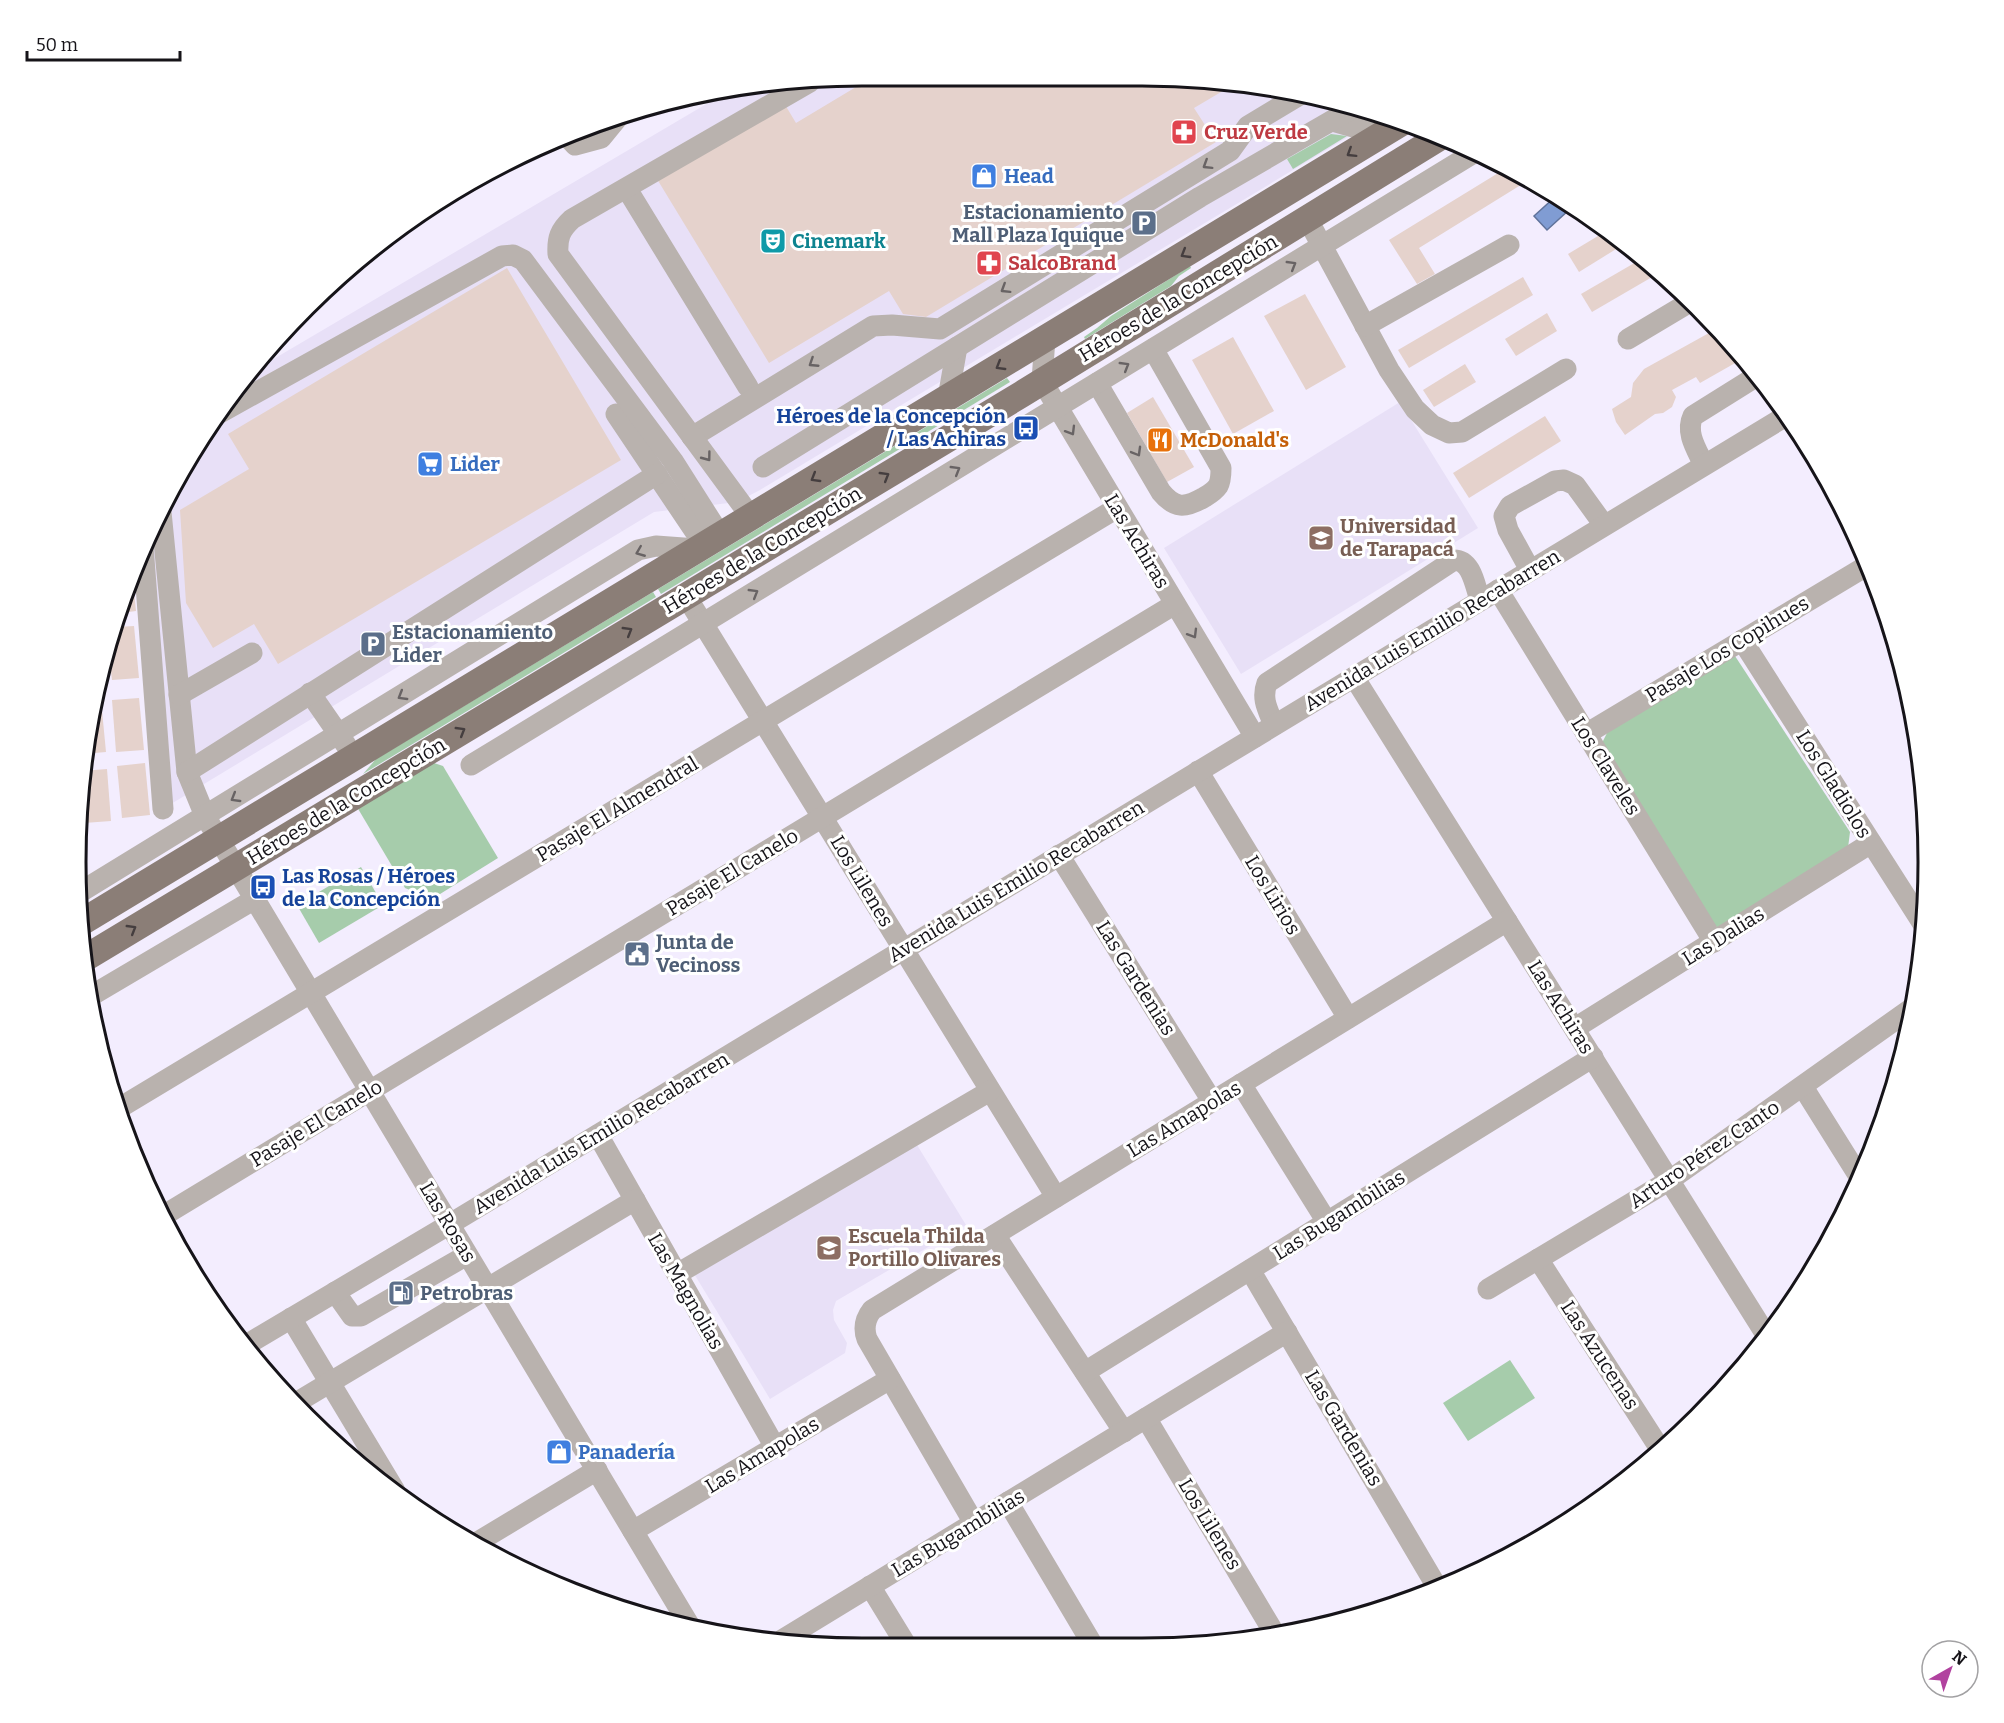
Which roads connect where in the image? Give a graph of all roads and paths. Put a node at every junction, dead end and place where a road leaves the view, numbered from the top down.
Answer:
1 (800, 88) edge
2 (1292, 100) edge
3 (1346, 113) edge
4 (1332, 121) junction
5 (609, 128) edge
6 (1391, 129) edge
7 (572, 142) edge
8 (1432, 142) edge
9 (1467, 157) edge
10 (627, 189) junction
11 (1308, 220) junction
12 (1509, 245) dead end
13 (1322, 246) junction
14 (1683, 306) edge
15 (1365, 326) junction
16 (1046, 338) junction
17 (1628, 339) dead end
18 (957, 347) junction
19 (1153, 349) junction
20 (1566, 369) dead end
21 (1751, 380) edge
22 (1042, 381) junction
23 (1097, 383) junction
24 (748, 387) dead end
25 (948, 398) junction
26 (235, 405) edge
27 (1057, 408) junction
28 (615, 414) dead end
29 (1780, 419) edge
30 (692, 437) junction
31 (1704, 465) junction
32 (763, 467) dead end
33 (657, 474) junction
34 (1117, 508) junction
35 (751, 517) junction
36 (1604, 525) junction
37 (162, 526) edge
38 (707, 543) junction
39 (145, 566) edge
40 (1861, 569) edge
41 (1530, 570) junction
42 (1489, 595) junction
43 (686, 596) junction
44 (1175, 604) junction
45 (704, 623) junction
46 (1742, 640) junction
47 (252, 653) dead end
48 (1354, 677) junction
49 (310, 693) junction
50 (179, 695) junction
51 (764, 721) junction
52 (1274, 725) junction
53 (1586, 734) junction
54 (339, 735) junction
55 (1255, 737) junction
56 (354, 757) junction
57 (471, 765) dead end
58 (1198, 771) junction
59 (187, 772) junction
60 (163, 809) dead end
61 (822, 817) junction
62 (212, 827) junction
63 (1871, 843) junction
64 (1059, 855) junction
65 (236, 867) junction
66 (87, 889) edge
67 (255, 899) junction
68 (1917, 908) edge
69 (88, 918) edge
70 (1507, 921) junction
71 (1714, 942) junction
72 (904, 950) junction
73 (91, 954) edge
74 (97, 992) edge
75 (311, 993) junction
76 (1904, 1014) edge
77 (1348, 1018) junction
78 (1575, 1029) junction
79 (1593, 1057) junction
80 (1241, 1084) junction
81 (1803, 1087) junction
82 (370, 1091) junction
83 (990, 1091) junction
84 (1212, 1101) junction
85 (125, 1105) edge
86 (598, 1135) junction
87 (1854, 1169) edge
88 (1670, 1180) junction
89 (1056, 1197) junction
90 (635, 1200) junction
91 (170, 1212) edge
92 (1327, 1222) junction
93 (450, 1224) junction
94 (995, 1235) junction
95 (467, 1255) junction
96 (1538, 1259) junction
97 (380, 1266) junction
98 (1250, 1270) junction
99 (677, 1274) junction
100 (488, 1288) junction
101 (1488, 1289) dead end
102 (335, 1292) junction
103 (398, 1296) junction
104 (291, 1318) junction
105 (1762, 1328) edge
106 (1287, 1332) junction
107 (252, 1341) edge
108 (1085, 1372) junction
109 (890, 1379) junction
110 (330, 1383) junction
111 (303, 1399) edge
112 (1146, 1418) junction
113 (1124, 1432) junction
114 (1656, 1443) edge
115 (775, 1447) junction
116 (597, 1470) junction
117 (384, 1473) edge
118 (1008, 1502) junction
119 (974, 1523) junction
120 (633, 1531) junction
121 (483, 1539) edge
122 (1433, 1580) edge
123 (870, 1586) junction
124 (681, 1616) edge
125 (1272, 1627) edge
126 (792, 1634) edge
127 (902, 1638) edge
128 (1089, 1638) edge

1 - 10 street
2 -> 30 street
3 - 4 street
4 - 6 street
4 - 18 street
5 - 7 street
6 -> 16 main road, Héroes de la Concepción
8 - 11 main road, Héroes de la Concepción
9 - 13 street, Héroes de la Concepción
10 - 24 street
10 - 30 street
11 - 13 street
11 - 22 main road, Héroes de la Concepción
12 - 15 street
13 - 15 street
19 -> 13 street, Héroes de la Concepción
14 - 17 street
15 - 20 street
16 - 22 street
16 -> 25 main road, Héroes de la Concepción
18 - 25 street
18 - 32 street
23 -> 19 street, Héroes de la Concepción
23 -> 19 street
21 - 31 street
22 - 27 street, Las Achiras
43 -> 22 main road, Héroes de la Concepción
23 - 27 street, Héroes de la Concepción
25 -> 35 main road, Héroes de la Concepción
26 - 38 street
27 -> 34 street, Las Achiras
45 -> 27 street, Héroes de la Concepción
28 - 33 street
29 - 31 street, Avenida Luis Emilio Recabarren
30 -> 35 street
31 - 36 street, Avenida Luis Emilio Recabarren
33 - 38 street
33 - 49 street
34 - 44 street, Las Achiras
34 - 51 street, Pasaje El Almendral
35 - 38 main road, Héroes de la Concepción
36 - 41 street, Avenida Luis Emilio Recabarren
36 - 41 street
37 - 50 street, Las Rosas
38 -> 54 street, Héroes de la Concepción
38 - 56 main road, Héroes de la Concepción
39 - 60 street
40 - 46 street, Pasaje Los Copihues
41 - 42 street, Avenida Luis Emilio Recabarren
42 - 48 street, Avenida Luis Emilio Recabarren
42 - 52 street, Los Claveles
42 - 53 street, Los Claveles
43 - 45 street, Los Lilenes
65 -> 43 main road, Héroes de la Concepción
44 -> 55 street, Las Achiras
44 - 61 street, Pasaje El Canelo
45 - 51 street, Los Lilenes
45 - 57 street, Héroes de la Concepción
46 - 53 street, Pasaje Los Copihues
46 - 63 street, Los Gladiolos
47 - 50 street
48 - 52 street, Avenida Luis Emilio Recabarren
48 - 70 street, Las Achiras
49 - 54 street
49 - 59 street
50 - 59 street, Las Rosas
51 - 61 street, Los Lilenes
51 - 75 street, Pasaje El Almendral
52 - 55 street, Avenida Luis Emilio Recabarren
53 - 71 street, Los Claveles
54 - 56 street
54 -> 62 street, Héroes de la Concepción
55 - 58 street, Avenida Luis Emilio Recabarren
56 - 62 main road, Héroes de la Concepción
58 - 64 street, Avenida Luis Emilio Recabarren
58 - 77 street, Los Lirios
59 - 62 street, Las Rosas
61 - 72 street, Los Lilenes
61 - 82 street, Pasaje El Canelo
62 - 65 street, Las Rosas
62 - 66 street, Héroes de la Concepción
62 - 69 main road, Héroes de la Concepción
63 - 68 street, Los Gladiolos
63 - 71 street, Las Dalias
64 - 72 street, Avenida Luis Emilio Recabarren
64 - 84 street, Las Gardenias
65 - 67 street, Las Rosas
73 -> 65 main road, Héroes de la Concepción
67 - 74 street, Héroes de la Concepción
67 - 75 street, Las Rosas
70 - 77 street, Las Amapolas
70 - 78 street, Las Achiras
71 - 78 street, Las Dalias
72 - 83 street, Los Lilenes
72 - 86 street, Avenida Luis Emilio Recabarren
75 - 82 street, Las Rosas
75 - 85 street, Pasaje El Almendral
76 - 81 street, Arturo Pérez Canto
77 - 80 street, Las Amapolas
78 - 79 street, Las Achiras
79 - 88 street, Las Achiras
79 - 92 street, Las Bugambilias
80 - 84 street, Las Amapolas
80 - 92 street
81 - 87 street
81 - 88 street, Arturo Pérez Canto
82 - 91 street, Pasaje El Canelo
82 - 93 street, Las Rosas
83 - 89 street, Los Lilenes
83 - 99 street
84 - 89 street, Las Amapolas
86 - 90 street, Las Magnolias
86 - 93 street, Avenida Luis Emilio Recabarren
88 - 96 street, Arturo Pérez Canto
88 - 105 street, Las Achiras
89 - 94 street, Las Amapolas
90 - 99 street, Las Magnolias
90 - 100 street
92 - 98 street, Las Bugambilias
93 - 95 street, Las Rosas
93 - 97 street, Avenida Luis Emilio Recabarren
94 - 108 street
94 - 109 street, Las Amapolas
95 - 100 street, Las Rosas
95 - 103 street
96 - 101 street, Arturo Pérez Canto
96 - 114 street, Las Azucenas
97 - 102 street, Avenida Luis Emilio Recabarren
97 - 103 street
98 - 106 street, Las Gardenias
98 - 108 street, Las Bugambilias
99 - 115 street, Las Magnolias
100 - 110 street
100 - 116 street, Las Rosas
102 - 103 street
102 - 104 street, Avenida Luis Emilio Recabarren
104 - 107 street, Avenida Luis Emilio Recabarren
104 - 110 street
106 - 112 street, Las Bugambilias
106 - 122 street, Las Gardenias
108 - 113 street
109 - 115 street, Las Amapolas
109 - 119 street
110 - 111 street
110 - 117 street
112 - 113 street, Las Bugambilias
112 - 125 street, Los Lilenes
113 - 118 street, Las Bugambilias
115 - 120 street, Las Amapolas
116 - 120 street, Las Rosas
116 - 121 street
118 - 119 street, Las Bugambilias
118 - 128 street
119 - 123 street, Las Bugambilias
120 - 124 street, Las Rosas
123 - 126 street, Las Bugambilias
123 - 127 street

